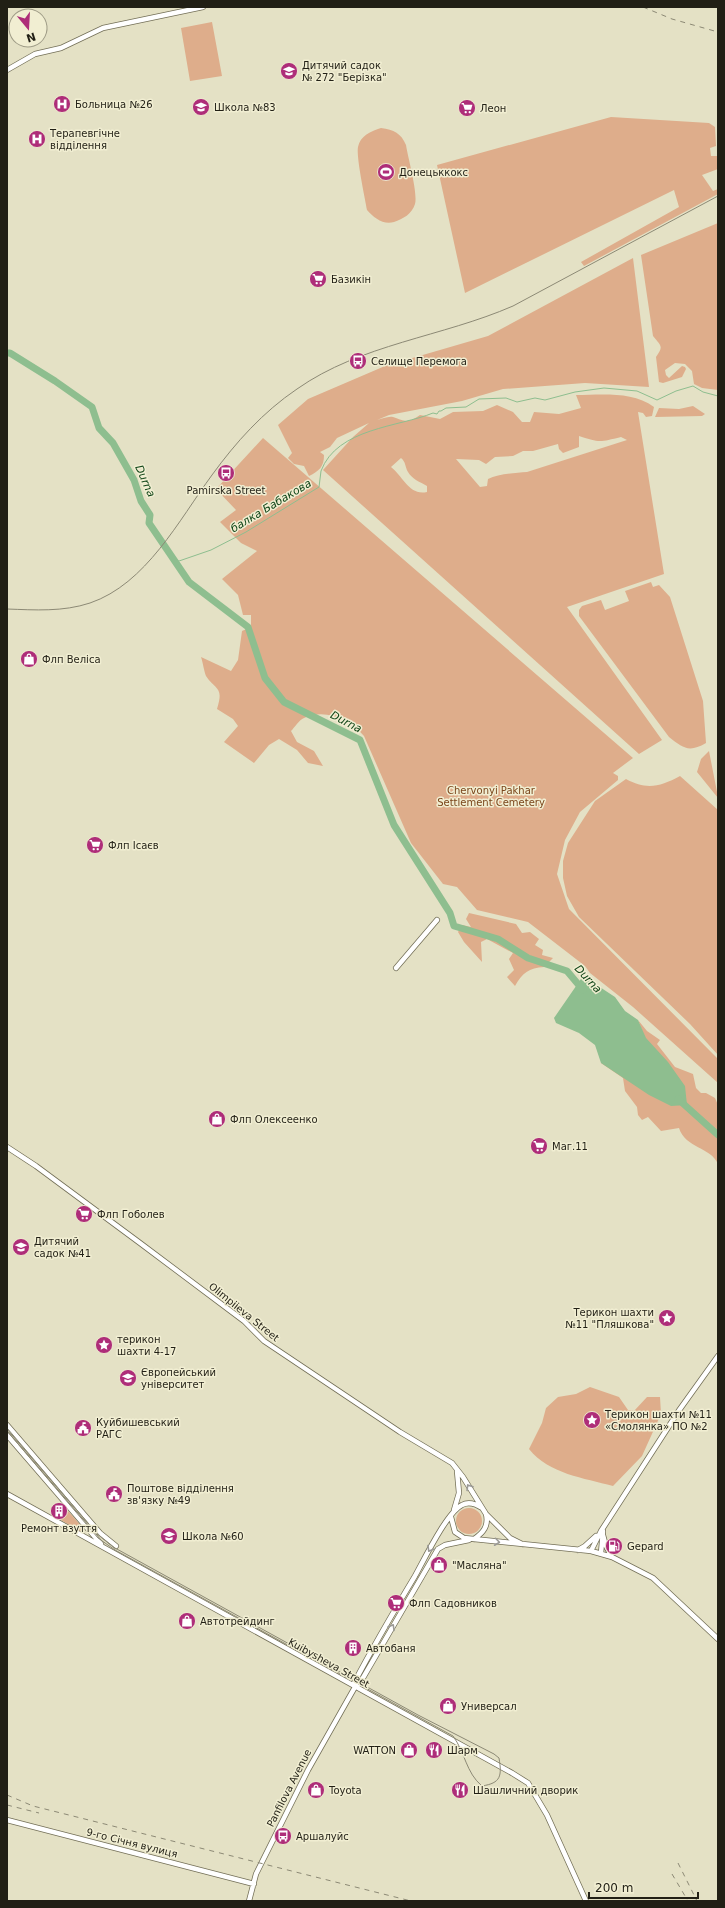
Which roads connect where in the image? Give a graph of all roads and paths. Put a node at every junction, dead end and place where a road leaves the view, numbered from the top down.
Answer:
1 (203, 7) edge
2 (7, 70) edge
3 (437, 920) dead end
4 (396, 968) dead end
5 (7, 1147) edge
6 (718, 1356) edge
7 (7, 1425) edge
8 (7, 1435) edge
9 (456, 1467) junction
10 (7, 1494) edge
11 (482, 1508) junction
12 (454, 1511) junction
13 (486, 1514) junction
14 (451, 1517) junction
15 (602, 1531) junction
16 (472, 1539) junction
17 (522, 1544) junction
18 (116, 1546) dead end
19 (105, 1548) junction
20 (578, 1550) junction
21 (591, 1551) junction
22 (601, 1553) junction
23 (612, 1557) junction
24 (718, 1639) edge
25 (357, 1686) junction
26 (7, 1820) edge
27 (254, 1884) junction
28 (249, 1901) edge
29 (586, 1901) edge

1 - 2 main road
3 - 4 main road
5 - 9 main road, Olimpiieva Street
6 - 15 main road
7 - 18 main road
8 - 19 main road
11 -> 9 main road
9 - 12 main road
10 - 19 main road, Kuibysheva Street
11 - 12 main road
11 - 13 main road
12 - 14 main road
13 - 16 main road
13 - 17 main road
14 - 16 main road
14 -> 25 main road
15 - 20 main road
15 - 21 main road
15 - 22 main road
15 - 23 main road
16 -> 17 main road
25 -> 16 main road
17 - 20 main road
19 - 25 main road, Kuibysheva Street
20 - 21 main road
21 - 22 main road
22 - 23 main road
23 - 24 main road
25 - 27 main road, Panfilova Avenue
25 - 29 main road, Kuibysheva Street
26 - 27 main road, 9-го Січня вулиця
27 - 28 main road, Panfilova Avenue

